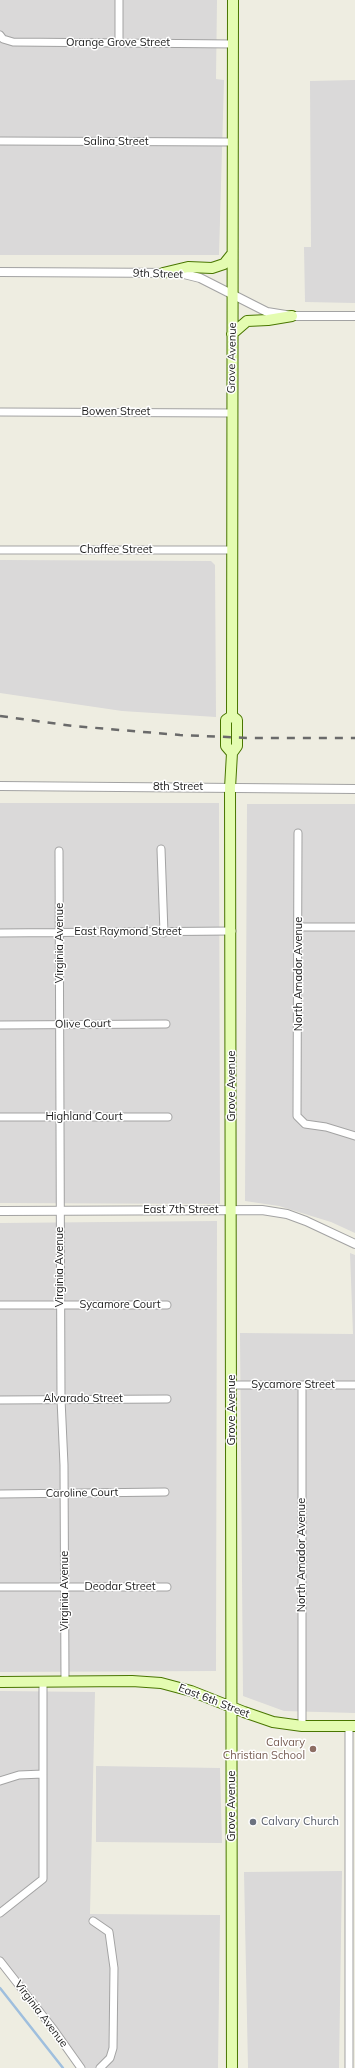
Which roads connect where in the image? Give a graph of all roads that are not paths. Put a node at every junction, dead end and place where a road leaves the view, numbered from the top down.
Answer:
1 (119, 0) edge
2 (233, 0) edge
3 (2, 37) edge
4 (119, 43) junction
5 (233, 44) junction
6 (0, 141) edge
7 (233, 142) junction
8 (232, 254) junction
9 (0, 272) edge
10 (163, 273) junction
11 (233, 295) junction
12 (292, 316) junction
13 (355, 316) edge
14 (232, 334) junction
15 (0, 412) edge
16 (231, 412) junction
17 (0, 550) edge
18 (232, 550) junction
19 (0, 786) edge
20 (230, 788) junction
21 (355, 789) edge
22 (298, 833) dead end
23 (161, 850) dead end
24 (59, 851) dead end
25 (299, 927) junction
26 (355, 927) edge
27 (232, 931) junction
28 (60, 932) junction
29 (0, 933) edge
30 (164, 933) junction
31 (166, 1024) dead end
32 (0, 1025) edge
33 (60, 1025) junction
34 (0, 1117) edge
35 (60, 1117) junction
36 (168, 1118) dead end
37 (355, 1136) edge
38 (232, 1210) junction
39 (0, 1211) edge
40 (60, 1211) junction
41 (355, 1244) edge
42 (0, 1305) edge
43 (61, 1305) junction
44 (167, 1305) dead end
45 (232, 1385) junction
46 (302, 1385) junction
47 (355, 1385) edge
48 (61, 1399) junction
49 (167, 1399) dead end
50 (0, 1400) edge
51 (165, 1492) dead end
52 (64, 1493) junction
53 (0, 1494) edge
54 (0, 1587) edge
55 (65, 1587) junction
56 (168, 1587) dead end
57 (0, 1682) edge
58 (43, 1682) junction
59 (65, 1682) junction
60 (232, 1708) junction
61 (302, 1726) junction
62 (352, 1726) edge
63 (42, 1774) junction
64 (0, 1781) edge
65 (352, 1911) edge
66 (0, 1913) edge
67 (93, 1920) dead end
68 (0, 1961) edge
69 (352, 2008) edge
70 (81, 2068) edge
71 (100, 2068) edge
72 (232, 2068) edge
73 (349, 2068) edge

1 - 4 street
2 - 5 main road, Grove Avenue
3 - 4 street, Orange Grove Street
4 - 5 street, Orange Grove Street
5 - 7 main road, Grove Avenue
6 - 7 street, Salina Street
7 - 8 main road, Grove Avenue
8 - 10 main road
8 - 11 main road, Grove Avenue
9 - 10 street, 9th Street
10 - 11 street, 9th Street
11 - 12 street, 9th Street
11 - 14 main road, Grove Avenue
12 - 13 street, 9th Street
12 - 14 main road
14 - 16 main road, Grove Avenue
15 - 16 street, Bowen Street
16 - 18 main road, Grove Avenue
17 - 18 street, Chaffee Street
18 - 20 main road, Grove Avenue
19 - 20 street, 8th Street
20 - 21 street, 8th Street
20 - 27 main road, Grove Avenue
22 - 25 street, North Amador Avenue
23 - 30 street
24 - 28 street, Virginia Avenue
25 - 26 street
25 - 37 street, North Amador Avenue
27 - 30 street, East Raymond Street
27 - 38 main road, Grove Avenue
28 - 29 street, East Raymond Street
28 - 30 street, East Raymond Street
28 - 33 street, Virginia Avenue
31 - 33 street, Olive Court
32 - 33 street, Olive Court
33 - 35 street, Virginia Avenue
34 - 35 street, Highland Court
35 - 36 street, Highland Court
35 - 40 street, Virginia Avenue
38 - 40 street, East 7th Street
38 - 41 street, East 7th Street
38 - 45 main road, Grove Avenue
39 - 40 street, East 7th Street
40 - 43 street, Virginia Avenue
42 - 43 street, Sycamore Court
43 - 44 street, Sycamore Court
43 - 48 street, Virginia Avenue
45 - 46 street, Sycamore Street
45 - 60 main road, Grove Avenue
46 - 47 street, Sycamore Street
46 - 61 street, North Amador Avenue
48 - 49 street, Alvarado Street
48 - 50 street, Alvarado Street
48 - 52 street, Virginia Avenue
51 - 52 street, Caroline Court
52 - 53 street, Caroline Court
52 - 55 street, Virginia Avenue
54 - 55 street, Deodar Street
55 - 56 street, Deodar Street
55 - 59 street, Virginia Avenue
57 - 58 main road, East 6th Street
58 - 59 main road, East 6th Street
58 - 63 street
59 - 60 main road, East 6th Street
60 - 61 main road, East 6th Street
60 - 72 main road, Grove Avenue
61 - 62 main road, East 6th Street
62 - 65 street
63 - 64 street
63 - 66 street
65 - 69 street
67 - 71 street
68 - 70 street, Virginia Avenue
69 - 73 street

